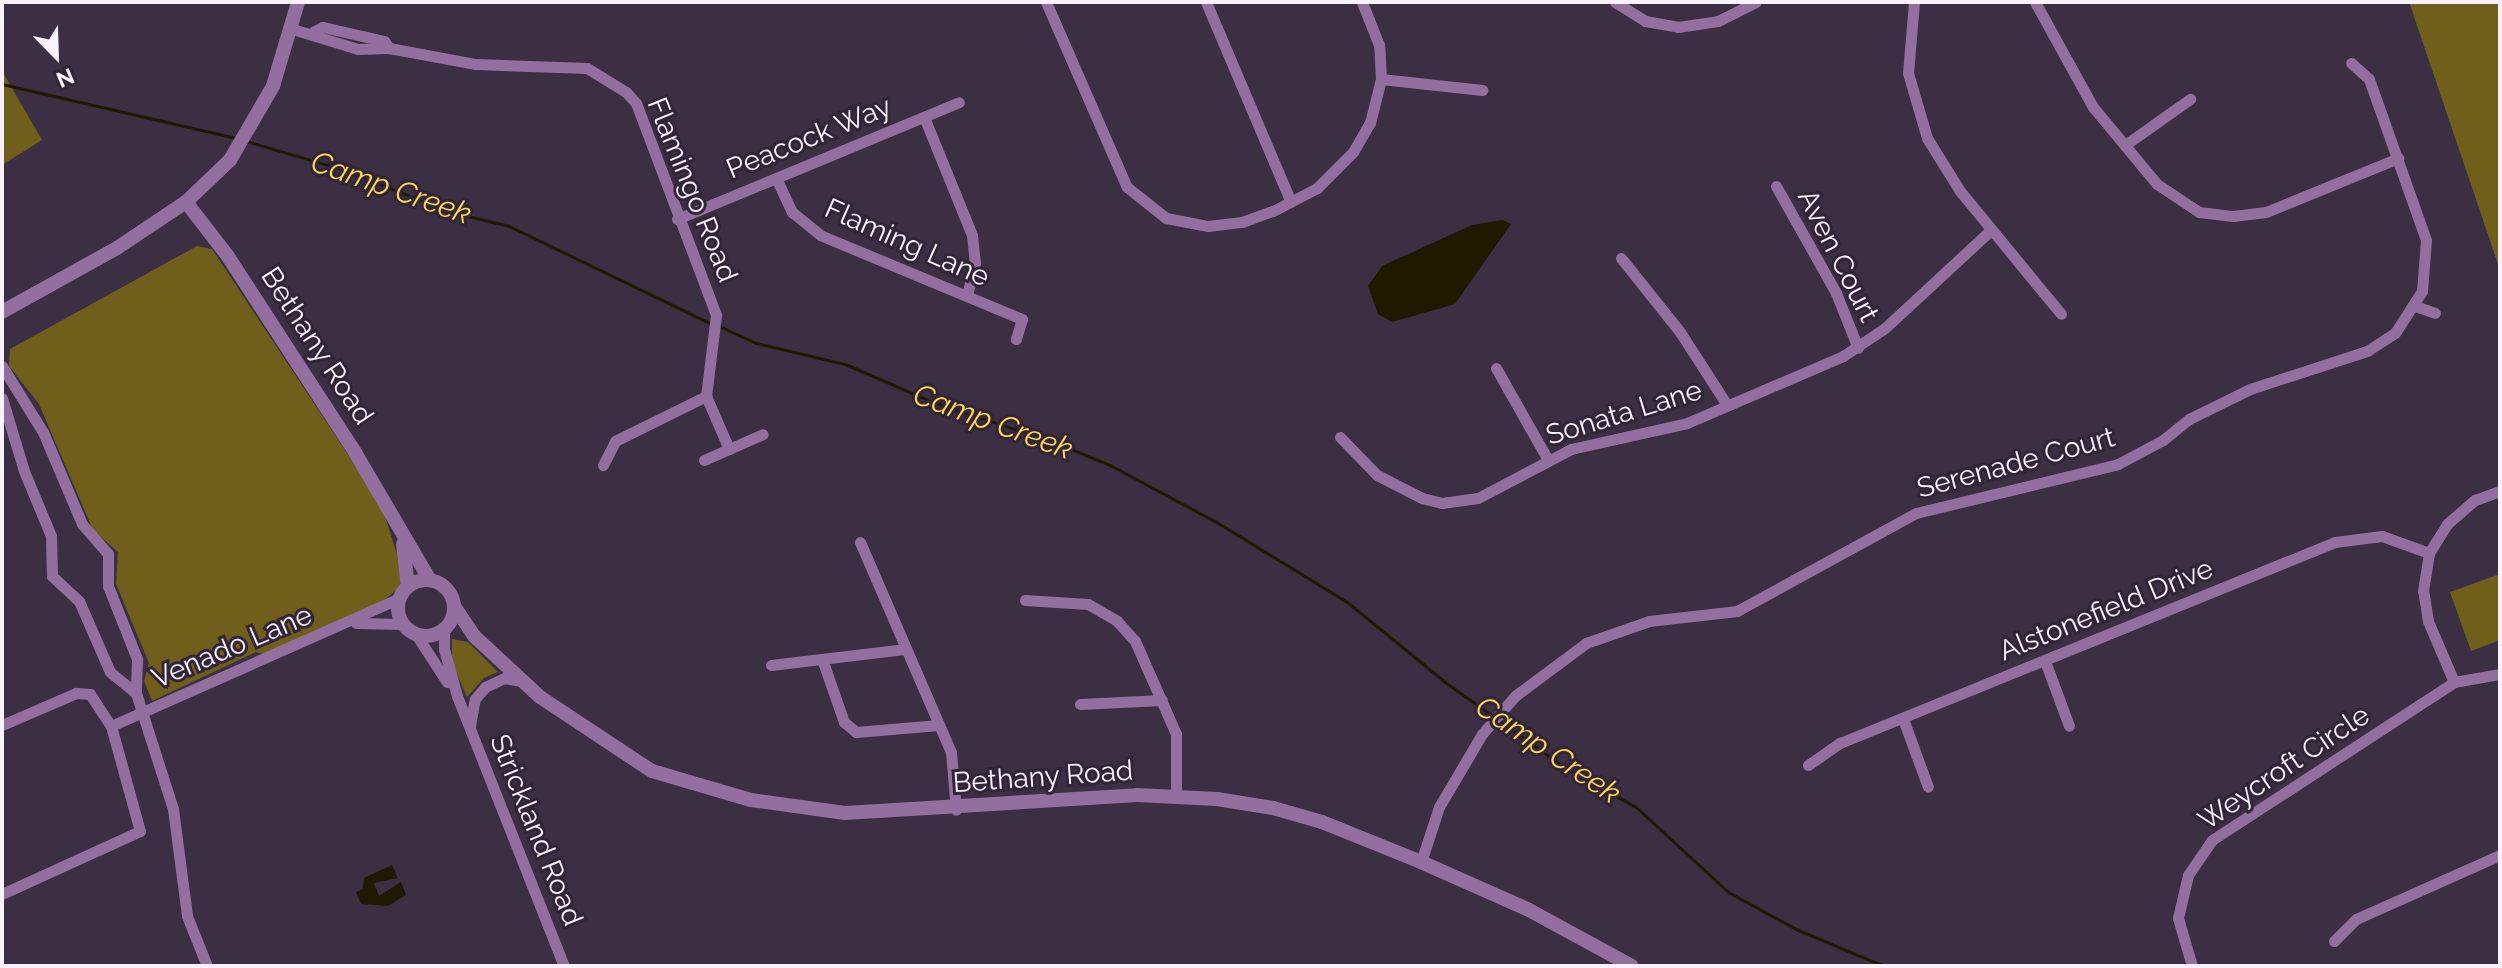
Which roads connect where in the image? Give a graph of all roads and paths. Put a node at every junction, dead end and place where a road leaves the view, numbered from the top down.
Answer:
1 (298, 2) edge
2 (1046, 2) edge
3 (1206, 2) edge
4 (1362, 2) edge
5 (1615, 2) edge
6 (1756, 2) edge
7 (1914, 2) edge
8 (2035, 2) edge
9 (289, 28) junction
10 (313, 32) junction
11 (347, 33) junction
12 (344, 46) junction
13 (389, 48) junction
14 (2351, 63) dead end
15 (1381, 79) junction
16 (1482, 90) dead end
17 (2190, 99) dead end
18 (959, 102) dead end
19 (924, 117) junction
20 (2125, 145) junction
21 (2398, 158) junction
22 (776, 178) junction
23 (1776, 186) dead end
24 (186, 202) junction
25 (1291, 202) junction
26 (677, 219) junction
27 (1991, 230) junction
28 (1621, 258) dead end
29 (967, 296) junction
30 (2415, 306) junction
31 (2, 312) edge
32 (2435, 313) dead end
33 (2061, 314) dead end
34 (1016, 339) dead end
35 (1858, 348) junction
36 (2, 366) edge
37 (1496, 368) dead end
38 (706, 396) junction
39 (2, 398) edge
40 (1727, 405) junction
41 (763, 434) dead end
42 (1340, 437) dead end
43 (729, 449) junction
44 (704, 460) dead end
45 (1548, 460) junction
46 (603, 465) dead end
47 (2500, 491) edge
48 (398, 524) junction
49 (860, 542) dead end
50 (2429, 553) junction
51 (430, 580) junction
52 (403, 593) junction
53 (1025, 600) dead end
54 (454, 606) junction
55 (402, 624) junction
56 (340, 626) junction
57 (446, 628) junction
58 (417, 636) junction
59 (474, 636) junction
60 (906, 649) junction
61 (822, 659) junction
62 (2045, 661) junction
63 (771, 665) dead end
64 (2500, 674) edge
65 (2454, 682) junction
66 (525, 683) junction
67 (136, 693) junction
68 (457, 696) junction
69 (1162, 700) junction
70 (1080, 704) dead end
71 (143, 712) junction
72 (1903, 719) junction
73 (2, 725) edge
74 (939, 725) junction
75 (111, 726) junction
76 (2069, 726) dead end
77 (470, 731) junction
78 (1808, 765) dead end
79 (1928, 787) dead end
80 (1176, 795) junction
81 (956, 810) junction
82 (2500, 855) edge
83 (1421, 862) junction
84 (2, 894) edge
85 (2334, 941) dead end
86 (207, 966) edge
87 (567, 966) edge
88 (1632, 966) edge
89 (2192, 966) edge

1 - 9 street
2 - 25 street
3 - 25 street
4 - 15 street
5 - 6 street
7 - 27 street
8 - 20 street
9 - 10 street, Flamingo Road
9 - 24 street
10 - 11 street, Flamingo Road
10 - 12 street, Flamingo Road
11 - 12 street
11 - 13 street, Flamingo Road
12 - 13 street, Flamingo Road
13 - 26 street, Flamingo Road
14 - 21 street, Serenade Court
15 - 16 street
15 - 25 street
17 - 20 street
18 - 19 street, Peacock Way
19 - 22 street, Peacock Way
19 - 29 street
20 - 21 street
21 - 30 street, Serenade Court
22 - 26 street, Peacock Way
22 - 29 street, Flaming Lane
23 - 35 street, Aven Court
24 - 31 street
24 - 48 street, Bethany Road
26 - 38 street, Flamingo Road
27 - 33 street
27 - 35 street, Sonata Lane
28 - 40 street
29 - 34 street, Flaming Lane
30 - 32 street
30 - 83 street, Serenade Court
35 - 40 street, Sonata Lane
36 - 67 street
37 - 45 street
38 - 43 street
38 - 46 street
39 - 67 street
40 - 45 street, Sonata Lane
41 - 43 street
42 - 45 street, Sonata Lane
43 - 44 street
47 - 50 street
48 - 51 street, Bethany Road
48 - 52 street, Bethany Road
49 - 60 street
50 - 62 street, Alstonefield Drive
50 - 65 street
51 - 52 street
51 - 54 street
52 - 55 street
52 - 56 street, Venado Lane
53 - 69 street
54 - 57 street
54 - 59 street, Bethany Road
55 - 56 street, Venado Lane
55 - 58 street
56 - 71 street, Venado Lane
57 - 58 street
57 - 59 street, Bethany Road
57 - 68 street, Strickland Road
58 - 68 street, Strickland Road
59 - 66 street, Bethany Road
60 - 61 street
60 - 74 street
61 - 63 street
61 - 74 street
62 - 72 street, Alstonefield Drive
62 - 76 street
64 - 65 street, Weycroft Circle
65 - 89 street, Weycroft Circle
66 - 77 street, Strickland Road
66 - 81 street, Bethany Road
67 - 71 street
68 - 77 street, Strickland Road
69 - 70 street
69 - 80 street
71 - 75 street, Venado Lane
71 - 86 street
72 - 78 street, Alstonefield Drive
72 - 79 street
73 - 75 street
74 - 81 street
75 - 84 street
77 - 87 street, Strickland Road
80 - 81 street, Bethany Road
80 - 83 street, Bethany Road
82 - 85 street
83 - 88 street, Bethany Road

